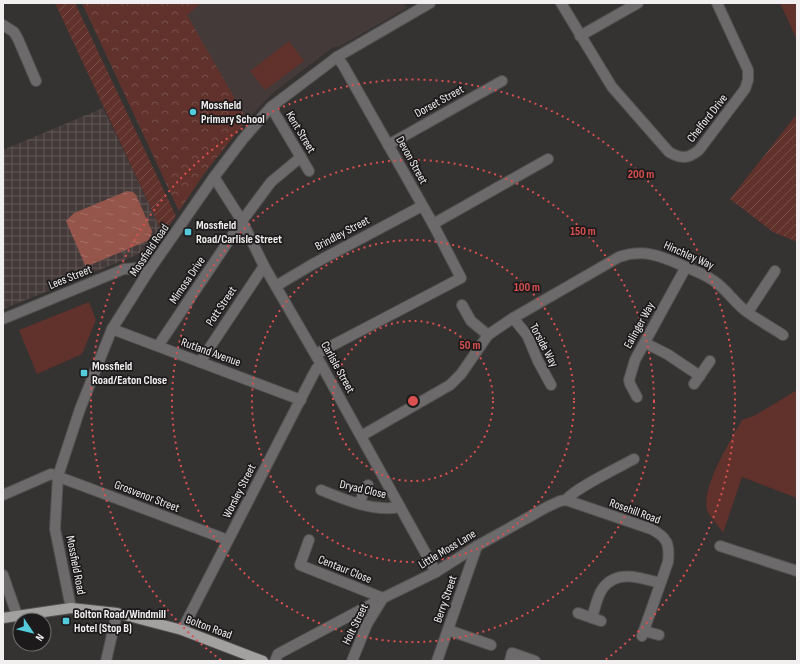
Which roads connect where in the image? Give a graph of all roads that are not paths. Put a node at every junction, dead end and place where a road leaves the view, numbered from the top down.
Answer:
1 (430, 3) edge
2 (561, 3) edge
3 (638, 3) edge
4 (717, 3) edge
5 (3, 24) edge
6 (580, 36) junction
7 (337, 57) junction
8 (36, 81) dead end
9 (502, 81) dead end
10 (271, 107) junction
11 (388, 145) junction
12 (301, 157) junction
13 (548, 159) dead end
14 (308, 171) dead end
15 (214, 177) junction
16 (422, 206) junction
17 (242, 221) junction
18 (433, 224) junction
19 (264, 266) junction
20 (686, 267) junction
21 (775, 271) dead end
22 (148, 272) junction
23 (276, 286) junction
24 (462, 305) dead end
25 (748, 312) junction
26 (513, 318) junction
27 (3, 319) edge
28 (112, 329) junction
29 (488, 335) junction
30 (783, 335) dead end
31 (645, 342) junction
32 (158, 346) junction
33 (316, 354) junction
34 (710, 361) dead end
35 (200, 362) junction
36 (322, 366) junction
37 (700, 376) junction
38 (694, 384) dead end
39 (551, 385) dead end
40 (637, 397) dead end
41 (301, 400) junction
42 (362, 436) junction
43 (634, 459) dead end
44 (58, 476) junction
45 (368, 485) dead end
46 (321, 490) dead end
47 (3, 495) edge
48 (566, 500) junction
49 (360, 503) junction
50 (400, 507) junction
51 (228, 540) junction
52 (309, 540) dead end
53 (477, 546) junction
54 (720, 546) dead end
55 (797, 571) edge
56 (436, 572) junction
57 (3, 575) edge
58 (660, 583) junction
59 (383, 598) junction
60 (71, 608) junction
61 (16, 612) edge
62 (40, 612) edge
63 (117, 613) junction
64 (578, 613) dead end
65 (182, 630) junction
66 (448, 630) junction
67 (658, 635) dead end
68 (491, 645) dead end
69 (106, 661) edge
70 (263, 661) edge
71 (275, 661) edge
72 (352, 661) edge
73 (438, 661) edge
74 (510, 661) edge
75 (535, 661) edge

1 - 7 street, Mossfield Road
2 - 6 street, Chelford Drive
3 - 6 street
4 - 6 street, Chelford Drive
5 - 8 street
7 - 10 street, Mossfield Road
7 - 11 street, Devon Street
9 - 11 street, Dorset Street
10 - 12 street, Kent Street
10 - 15 street, Mossfield Road
11 - 16 street, Devon Street
12 - 14 street, Kent Street
12 - 17 street, Mimosa Drive
13 - 18 street
15 - 17 street, Carlisle Street
15 - 22 street, Mossfield Road
16 - 18 street, Devon Street
16 - 23 street, Brindley Street
17 - 19 street, Carlisle Street
17 - 32 street, Mimosa Drive
18 - 33 street, Devon Street
19 - 23 street, Carlisle Street
19 - 35 street, Pott Street
20 - 25 street, Hinchley Way
20 - 26 street, Hinchley Way
20 - 31 street, Ealinger Way
21 - 25 street
22 - 27 street, Lees Street
22 - 28 street, Mossfield Road
23 - 33 street, Carlisle Street
24 - 29 street
25 - 30 street, Hinchley Way
26 - 29 street, Hinchley Way
26 - 39 street, Torside Way
28 - 32 street, Rutland Avenue
28 - 44 street, Mossfield Road
29 - 42 street, Hinchley Way
31 - 37 street
31 - 40 street, Ealinger Way
32 - 35 street, Rutland Avenue
33 - 36 street, Carlisle Street
34 - 37 street
35 - 41 street, Rutland Avenue
36 - 41 street, Worsley Street
36 - 42 street, Carlisle Street
37 - 38 street
41 - 51 street, Worsley Street
42 - 50 street, Carlisle Street
43 - 48 street, Little Moss Lane
44 - 47 street
44 - 51 street, Grosvenor Street
44 - 60 street, Mossfield Road
45 - 49 street
46 - 49 street, Dryad Close
48 - 53 street, Little Moss Lane
48 - 58 street, Rosehill Road
49 - 50 street, Dryad Close
50 - 56 street, Carlisle Street
51 - 65 street, Worsley Street
52 - 59 street, Centaur Close
53 - 56 street, Little Moss Lane
53 - 66 street, Berry Street
54 - 55 street
56 - 59 street, Little Moss Lane
57 - 61 street
58 - 64 street
58 - 67 street, Rosehill Road
59 - 71 street, Little Moss Lane
59 - 72 street, Holt Street
60 - 62 main road, Bolton Road
60 - 63 main road, Bolton Road
63 - 65 main road, Bolton Road
63 - 69 street
65 - 70 main road, Bolton Road
66 - 68 street
66 - 73 street, Berry Street
74 - 75 street

